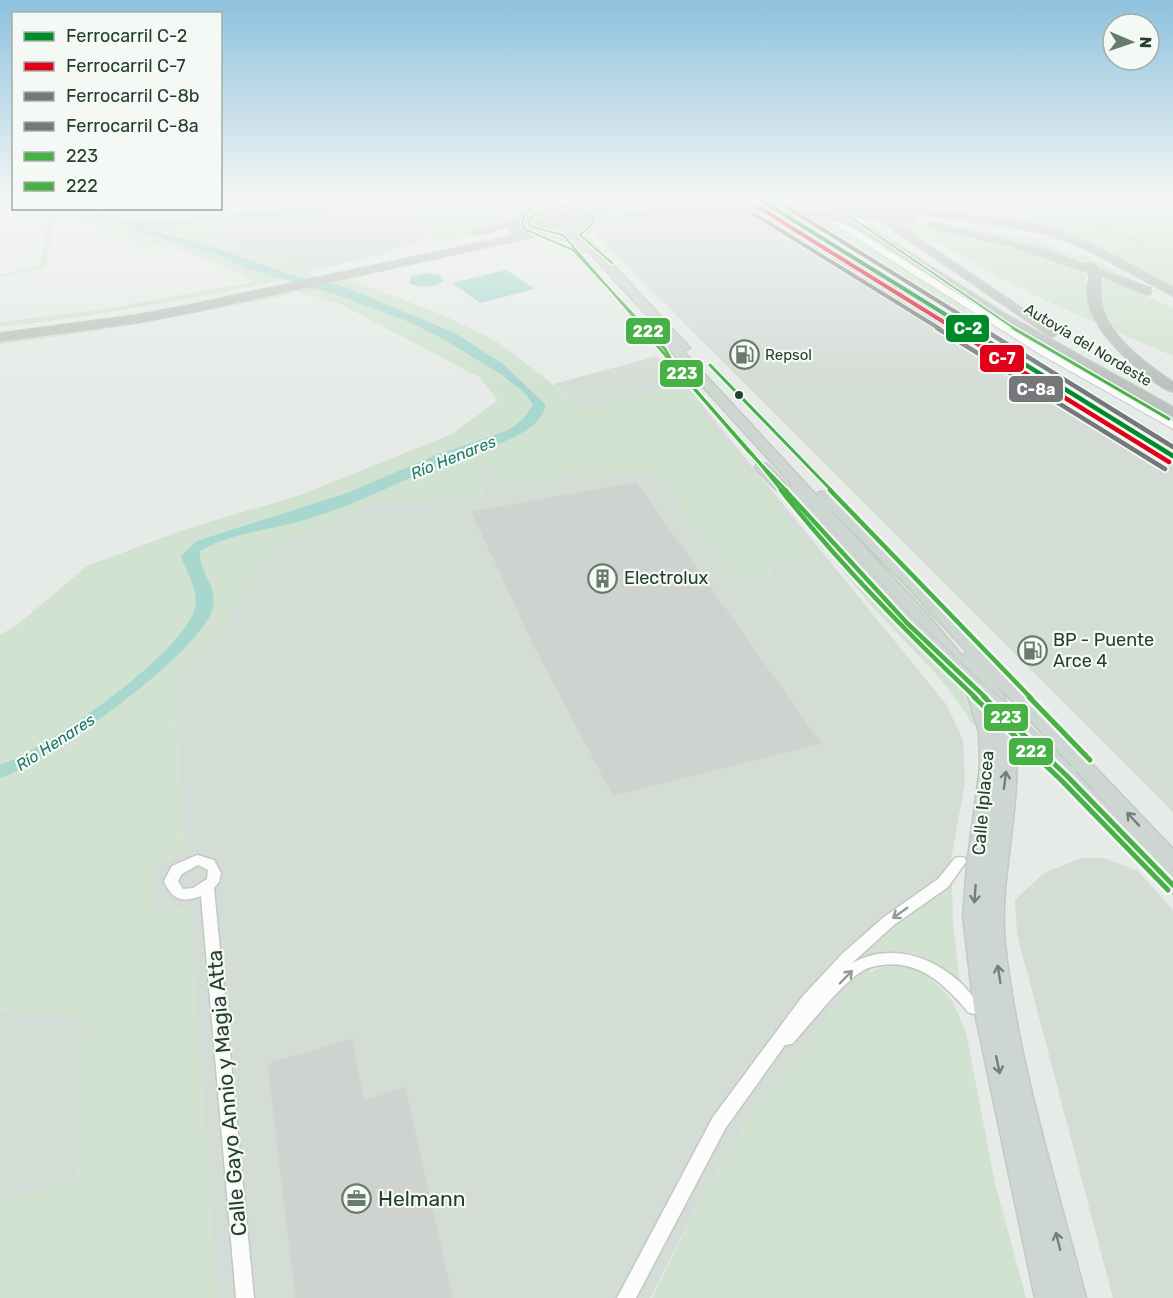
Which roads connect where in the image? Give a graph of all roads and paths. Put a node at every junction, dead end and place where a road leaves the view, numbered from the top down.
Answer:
1 (378, 262) edge
2 (386, 262) edge
3 (397, 262) edge
4 (594, 262) edge
5 (602, 262) edge
6 (912, 262) edge
7 (915, 262) edge
8 (919, 262) edge
9 (945, 262) edge
10 (1072, 262) edge
11 (1085, 262) edge
12 (1106, 262) edge
13 (1116, 262) edge
14 (342, 272) junction
15 (274, 287) junction
16 (1173, 294) edge
17 (1173, 303) edge
18 (0, 331) edge
19 (0, 337) edge
20 (1049, 343) junction
21 (671, 345) junction
22 (1173, 388) edge
23 (1173, 400) edge
24 (1173, 413) edge
25 (1173, 426) edge
26 (762, 467) dead end
27 (824, 513) junction
28 (960, 862) dead end
29 (1173, 862) edge
30 (1173, 885) edge
31 (207, 888) dead end
32 (973, 1007) dead end
33 (762, 1065) junction
34 (245, 1298) edge
35 (626, 1298) edge
36 (1049, 1298) edge
37 (1072, 1298) edge

1 - 14 highway
2 - 14 highway, bridge
3 - 14 highway
4 - 21 main road
5 - 27 main road
6 - 25 street
7 - 20 highway
8 - 20 highway, Autovía del Nordeste
9 - 23 highway, Autovía del Nordeste
10 - 17 highway
11 - 22 highway
12 - 16 highway
13 - 16 highway
14 - 15 highway
15 - 18 highway
15 - 19 highway
20 - 24 highway, Autovía del Nordeste
21 - 27 main road
21 -> 36 main road, Calle Iplacea
26 - 27 main road
29 -> 27 main road
27 - 30 main road, bridge
37 -> 27 main road, Calle Iplacea
28 -> 33 street
31 - 34 street, Calle Gayo Annio y Magia Atta
33 -> 32 street
33 - 35 street

